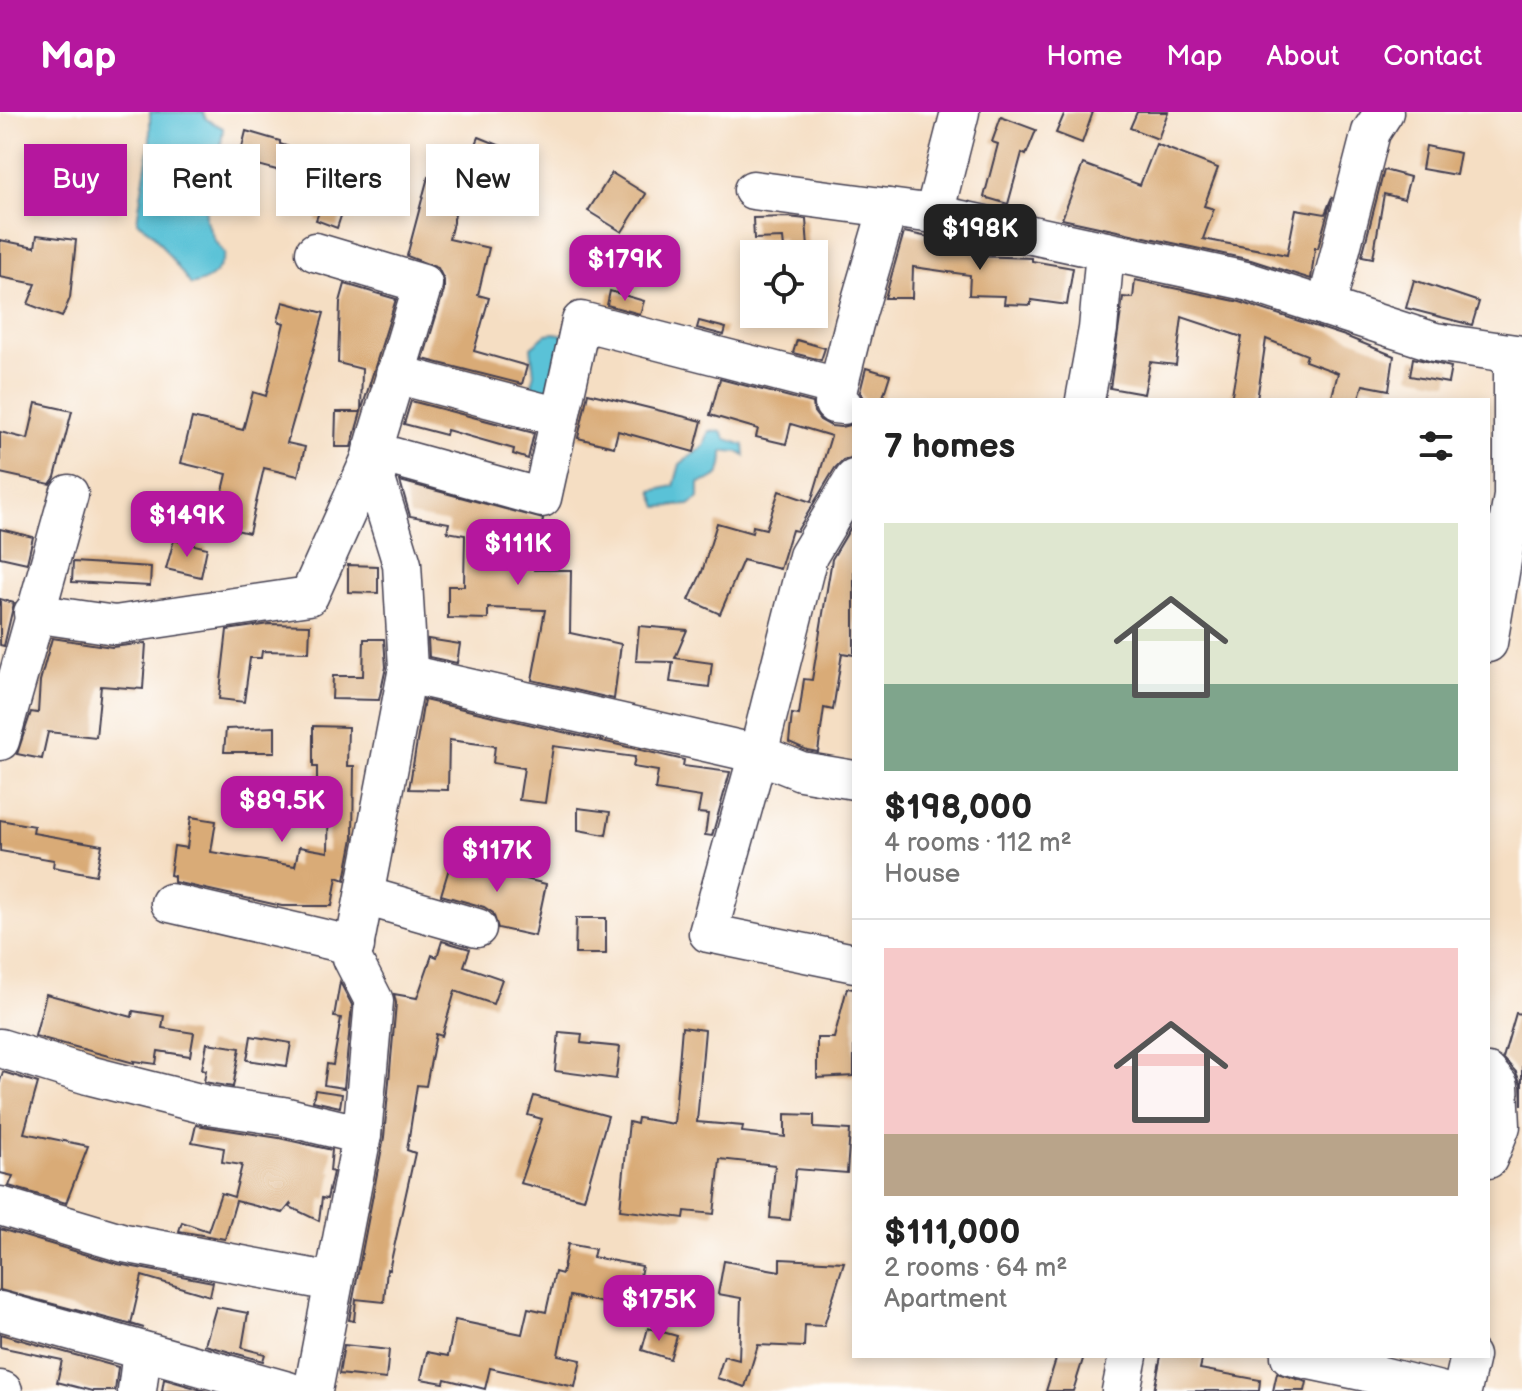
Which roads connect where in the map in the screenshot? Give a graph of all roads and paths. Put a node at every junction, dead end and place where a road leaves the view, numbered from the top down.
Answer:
1 (960, 112) edge
2 (1384, 112) edge
3 (753, 190) dead end
4 (888, 208) junction
5 (934, 214) junction
6 (1105, 251) junction
7 (315, 252) dead end
8 (1326, 307) junction
9 (1518, 354) edge
10 (395, 374) junction
11 (846, 398) edge
12 (1085, 398) edge
13 (560, 417) junction
14 (371, 455) junction
15 (852, 482) edge
16 (69, 494) dead end
17 (33, 613) junction
18 (1490, 631) edge
19 (407, 674) junction
20 (0, 741) edge
21 (758, 754) junction
22 (852, 780) edge
23 (365, 896) junction
24 (170, 903) dead end
25 (477, 928) dead end
26 (355, 946) junction
27 (852, 963) edge
28 (0, 1048) edge
29 (1490, 1075) edge
30 (362, 1135) junction
31 (1490, 1154) edge
32 (0, 1206) edge
33 (333, 1282) junction
34 (0, 1311) edge
35 (142, 1351) junction
36 (1128, 1358) edge
37 (1300, 1358) edge
38 (1470, 1358) edge
39 (137, 1391) edge
40 (288, 1391) edge
41 (313, 1391) edge
42 (1121, 1391) edge
43 (1440, 1391) edge
44 (1462, 1391) edge

1 - 5 street
2 - 8 street
3 - 4 street
4 - 5 street
4 - 11 street
5 - 6 street
6 - 8 street
6 - 12 street
7 - 10 street
8 - 9 street
9 - 18 street
10 - 13 street
10 - 14 street
11 - 13 street
13 - 14 street
14 - 17 street
14 - 19 street
15 - 21 street
16 - 17 street
17 - 20 street
19 - 21 street
19 - 23 street
21 - 22 street
21 - 27 street
23 - 25 street
23 - 26 street
24 - 26 street
26 - 30 street
28 - 30 street
29 - 31 street
30 - 33 street
32 - 33 street
33 - 41 street
34 - 35 street
35 - 39 street
35 - 40 street
36 - 42 street
37 - 43 street
38 - 44 street

